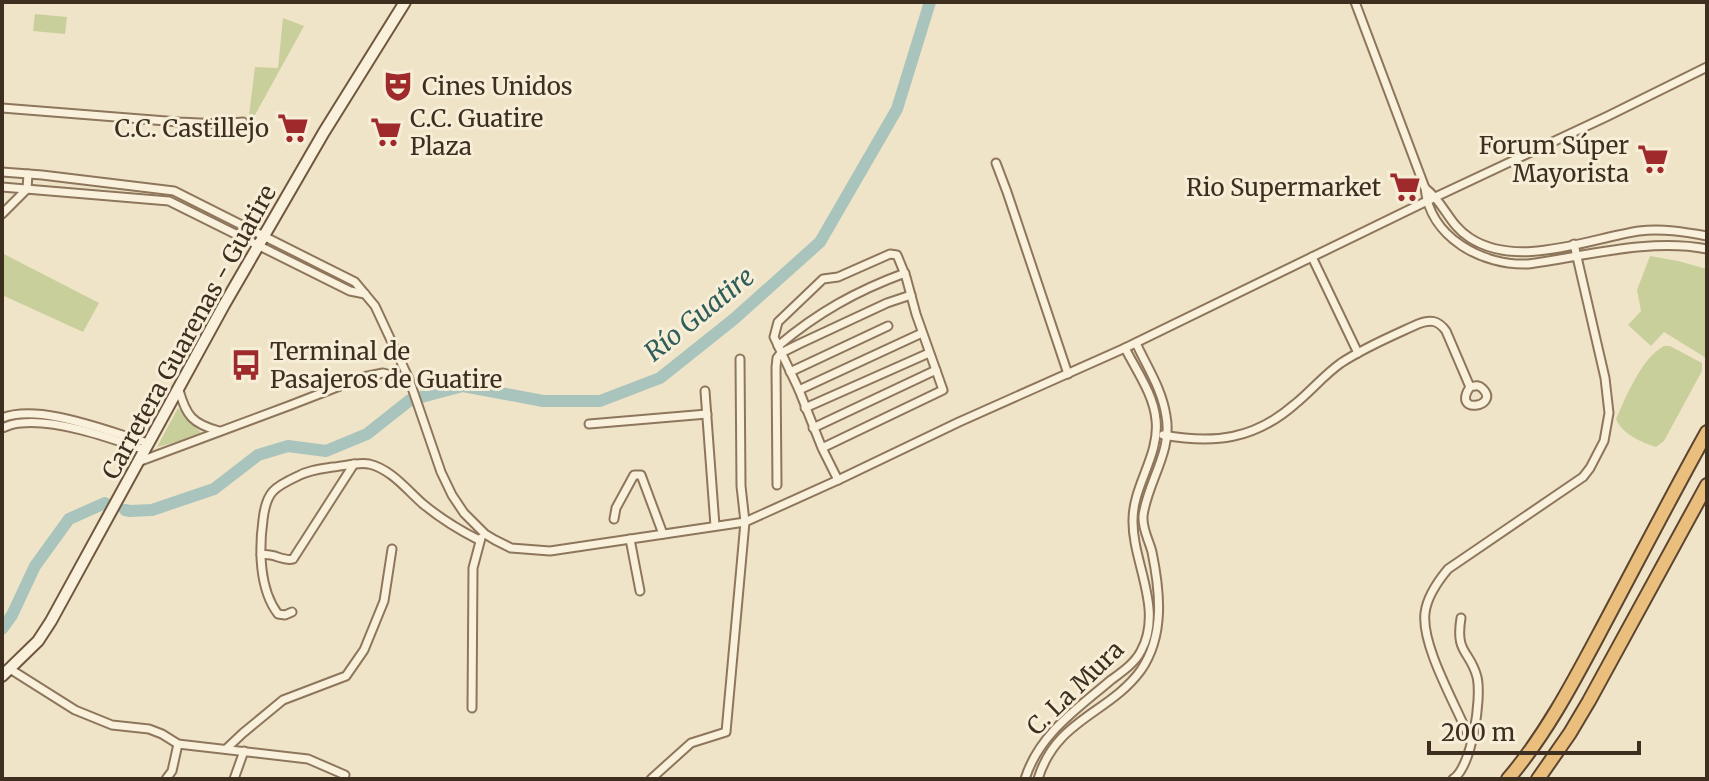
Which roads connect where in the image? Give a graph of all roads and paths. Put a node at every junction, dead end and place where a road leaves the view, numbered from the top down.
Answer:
1 (405, 2) edge
2 (1355, 2) edge
3 (1707, 67) edge
4 (2, 108) edge
5 (243, 122) dead end
6 (996, 163) dead end
7 (2, 172) edge
8 (28, 174) junction
9 (2, 187) edge
10 (1425, 188) junction
11 (27, 189) junction
12 (1437, 196) junction
13 (1427, 201) junction
14 (2, 214) edge
15 (1707, 236) edge
16 (262, 241) junction
17 (1574, 244) junction
18 (1707, 249) edge
19 (1312, 257) junction
20 (1577, 257) junction
21 (905, 273) junction
22 (911, 295) junction
23 (888, 326) dead end
24 (922, 333) junction
25 (1136, 343) junction
26 (1125, 348) junction
27 (780, 350) junction
28 (929, 353) junction
29 (1358, 353) junction
30 (740, 359) dead end
31 (936, 370) junction
32 (790, 372) junction
33 (1068, 374) junction
34 (409, 379) junction
35 (1470, 387) dead end
36 (179, 390) junction
37 (799, 390) junction
38 (705, 391) dead end
39 (805, 408) junction
40 (707, 414) junction
41 (2, 418) edge
42 (589, 424) dead end
43 (2, 428) edge
44 (813, 428) junction
45 (221, 432) junction
46 (1707, 432) edge
47 (1157, 434) junction
48 (1167, 436) junction
49 (147, 446) junction
50 (822, 448) junction
51 (354, 464) junction
52 (136, 467) junction
53 (838, 480) junction
54 (777, 485) dead end
55 (1707, 485) edge
56 (614, 519) dead end
57 (745, 522) junction
58 (715, 526) junction
59 (663, 534) junction
60 (482, 537) junction
61 (630, 539) junction
62 (392, 549) dead end
63 (261, 555) junction
64 (640, 591) dead end
65 (292, 612) dead end
66 (1461, 618) dead end
67 (6, 672) edge
68 (472, 708) dead end
69 (1471, 742) junction
70 (178, 744) junction
71 (226, 749) junction
72 (244, 751) junction
73 (345, 775) dead end
74 (166, 779) edge
75 (234, 779) edge
76 (651, 779) edge
77 (1025, 779) edge
78 (1038, 779) edge
79 (1453, 779) edge
80 (1508, 779) edge
81 (1538, 779) edge

1 - 16 main road, Carretera Guarenas - Guatire
2 - 10 street
3 - 12 street
4 - 5 street
6 - 33 street
7 - 8 street
8 - 11 street
8 - 16 street
9 - 11 street
10 - 12 street
10 - 13 street
11 - 14 street
11 - 16 street
12 - 13 street
12 - 17 street
13 - 19 street
13 - 20 street
15 - 17 street
16 - 34 street
16 - 36 main road, Carretera Guarenas - Guatire
17 - 20 street
18 - 20 street
19 - 25 street
19 - 29 street
20 - 69 street
21 - 22 street
21 - 27 street
21 - 27 street
22 - 24 street
22 - 27 street
23 - 32 street
24 - 28 street
24 - 37 street
25 - 26 street
25 - 48 street
26 - 33 street
26 - 47 street, C. La Mura
27 - 32 street
27 - 54 street
28 - 31 street
28 - 39 street
29 - 35 street
29 - 48 street
30 - 57 street
31 - 44 street
31 - 50 street
32 - 37 street
33 - 53 street
34 - 45 street
34 - 60 street
36 - 45 street
36 - 49 main road, Carretera Guarenas - Guatire
37 - 39 street
38 - 40 street
39 - 44 street
40 - 42 street
40 - 58 street
41 - 49 street
43 - 49 street
44 - 50 street
45 - 52 street
46 - 80 highway
47 - 48 street
47 - 77 street, C. La Mura
48 - 78 street
49 - 52 main road, Carretera Guarenas - Guatire
50 - 53 street
51 - 60 street
51 - 63 street
51 - 63 street
52 - 67 main road, Carretera Guarenas - Guatire
53 - 57 street
55 - 81 highway
56 - 59 street
57 - 58 street
57 - 76 street
58 - 59 street
59 - 61 street
60 - 61 street
60 - 68 street
61 - 64 street
62 - 71 street
63 - 65 street
66 - 69 street
67 - 70 street
69 - 79 street
70 - 71 street
70 - 74 street
71 - 72 street
72 - 73 street
72 - 75 street

